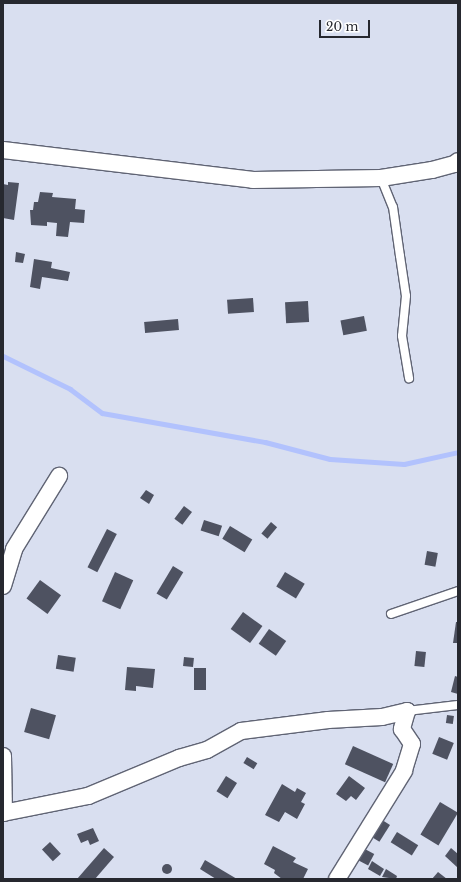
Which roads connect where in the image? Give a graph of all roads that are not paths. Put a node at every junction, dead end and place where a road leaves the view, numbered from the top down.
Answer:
1 (3, 150) edge
2 (458, 161) edge
3 (381, 178) junction
4 (409, 378) dead end
5 (59, 476) dead end
6 (3, 586) edge
7 (458, 591) edge
8 (391, 614) dead end
9 (458, 705) edge
10 (407, 711) junction
11 (3, 756) edge
12 (4, 813) edge
13 (337, 879) edge

1 - 3 street
2 - 3 street
3 - 4 lane
5 - 6 street
7 - 8 lane
9 - 10 lane
10 - 12 street
10 - 13 street
11 - 12 street

